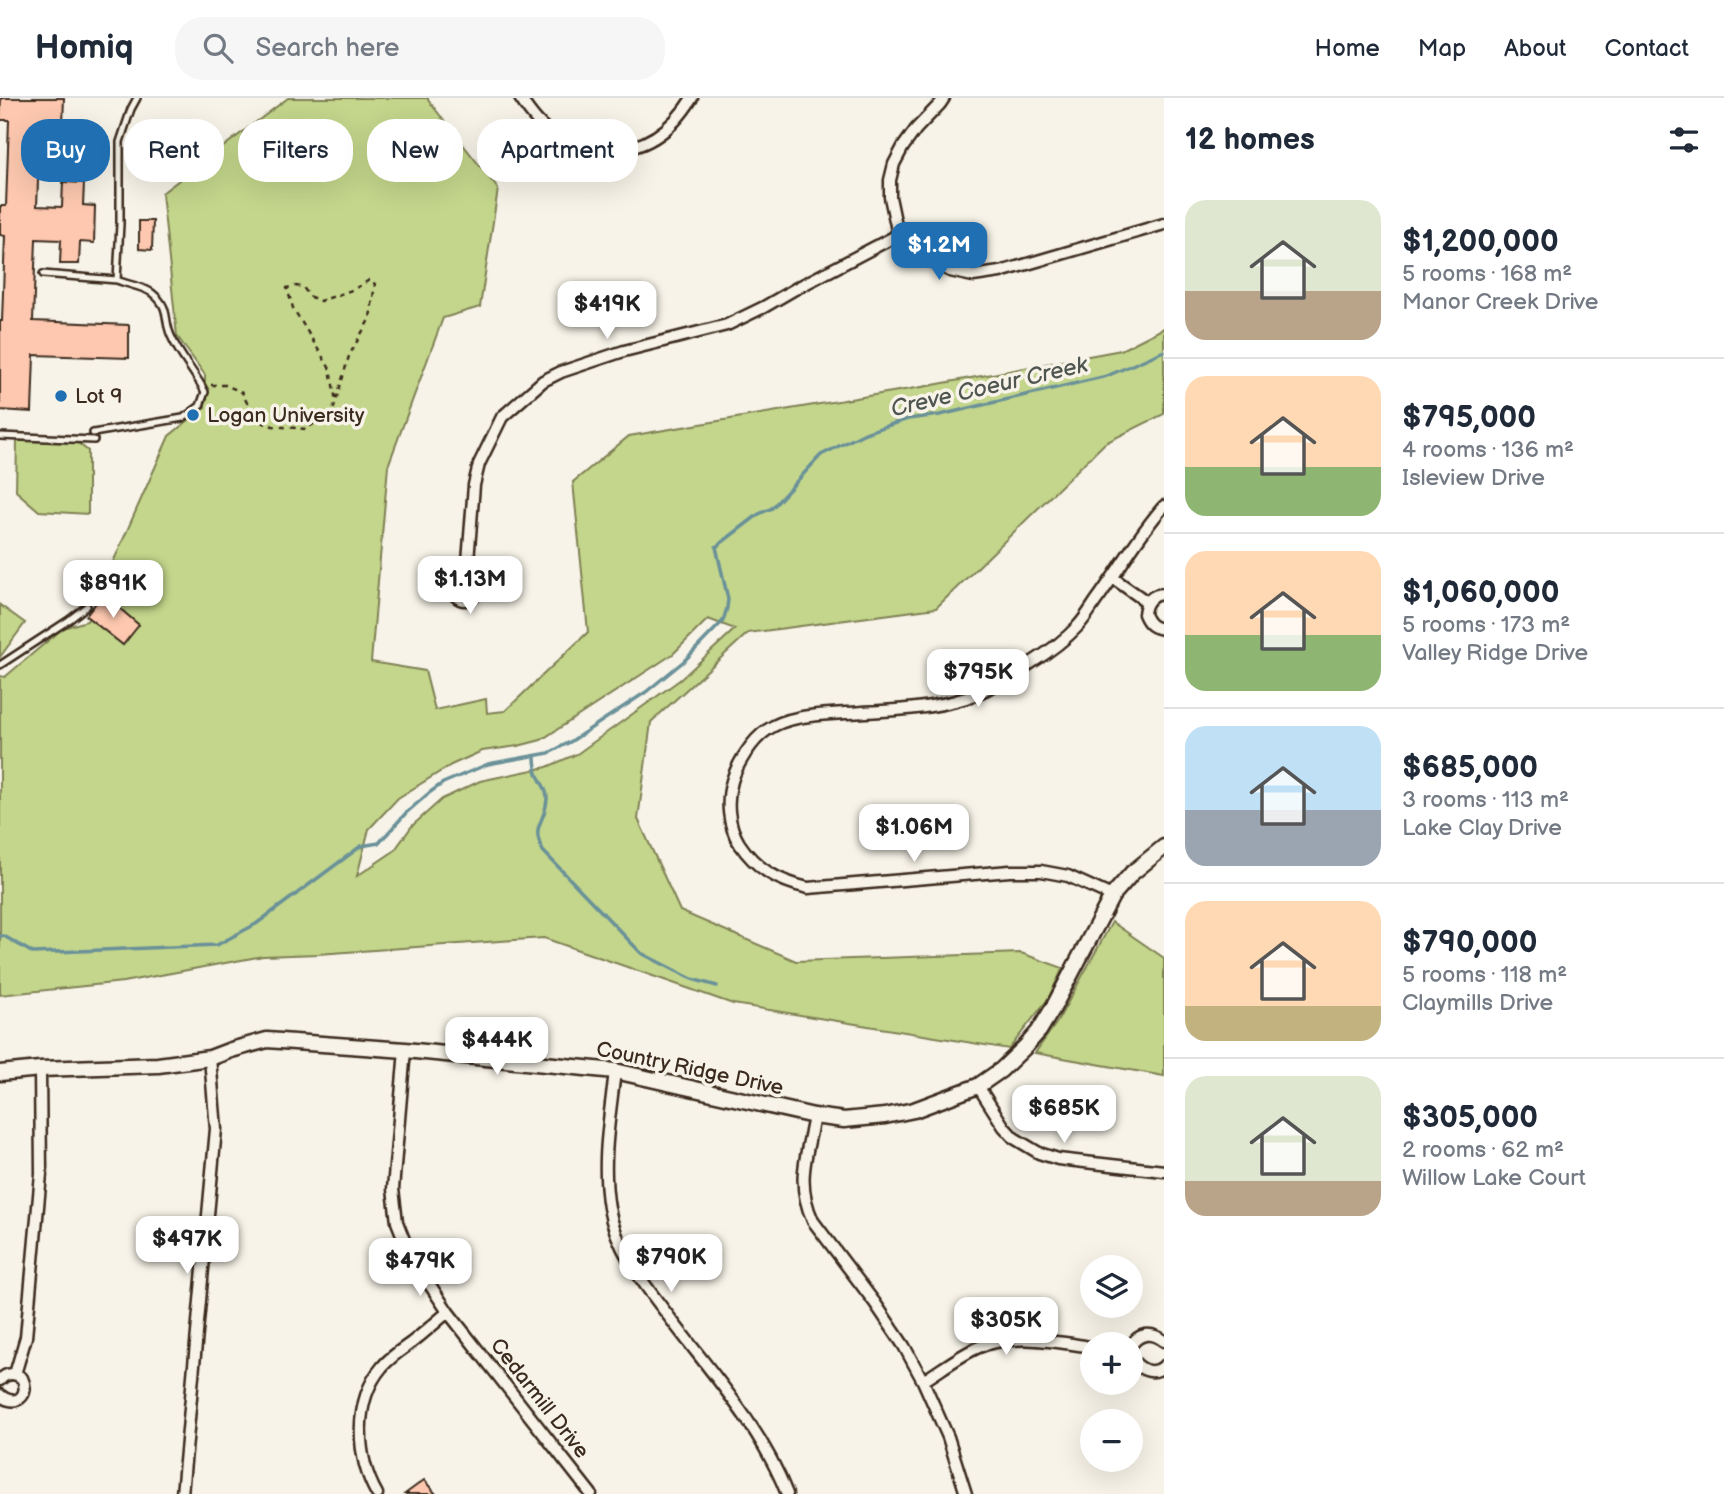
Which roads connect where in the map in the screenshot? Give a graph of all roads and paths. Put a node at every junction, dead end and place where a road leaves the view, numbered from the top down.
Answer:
1 (137, 98) edge
2 (520, 98) edge
3 (692, 98) edge
4 (944, 98) edge
5 (1164, 224) edge
6 (898, 235) junction
7 (43, 274) dead end
8 (117, 280) junction
9 (201, 384) junction
10 (336, 401) junction
11 (93, 433) dead end
12 (0, 436) edge
13 (94, 440) dead end
14 (1164, 506) edge
15 (467, 574) dead end
16 (1113, 578) junction
17 (105, 584) dead end
18 (1164, 594) edge
19 (112, 602) dead end
20 (1147, 602) junction
21 (88, 606) dead end
22 (1164, 629) edge
23 (0, 665) edge
24 (1164, 847) edge
25 (1112, 896) junction
26 (405, 1050) junction
27 (210, 1058) junction
28 (40, 1069) junction
29 (615, 1071) junction
30 (0, 1073) edge
31 (978, 1086) junction
32 (814, 1116) junction
33 (1164, 1171) edge
34 (448, 1312) junction
35 (1143, 1336) edge
36 (1164, 1341) edge
37 (1080, 1346) edge
38 (1164, 1366) edge
39 (1143, 1368) edge
40 (15, 1374) junction
41 (0, 1380) edge
42 (923, 1381) junction
43 (0, 1395) edge
44 (182, 1494) edge
45 (377, 1494) edge
46 (591, 1494) edge
47 (787, 1494) edge
48 (966, 1494) edge

1 - 8 lane
2 - 3 street
4 - 6 street
5 - 6 street
6 - 15 street
7 - 8 lane
8 - 9 lane
9 - 10 path
9 - 11 lane
10 - 10 path
12 - 13 lane
14 - 16 street
16 - 20 street
16 - 25 street
17 - 19 path
18 - 20 street
20 - 22 street
21 - 23 lane
24 - 25 street, Country Ridge Drive
25 - 31 street, Country Ridge Drive
26 - 27 street, Country Ridge Drive
26 - 29 street, Country Ridge Drive
26 - 34 street, Cedarmill Drive
27 - 28 street, Country Ridge Drive
27 - 44 street
28 - 30 street, Country Ridge Drive
28 - 40 street
29 - 32 street, Country Ridge Drive
29 - 47 street
31 - 32 street, Country Ridge Drive
31 - 33 street
32 - 42 street
34 - 45 street
34 - 46 street, Cedarmill Drive
35 - 36 street
37 - 42 street
38 - 39 street
40 - 41 street
40 - 43 street
42 - 48 street

